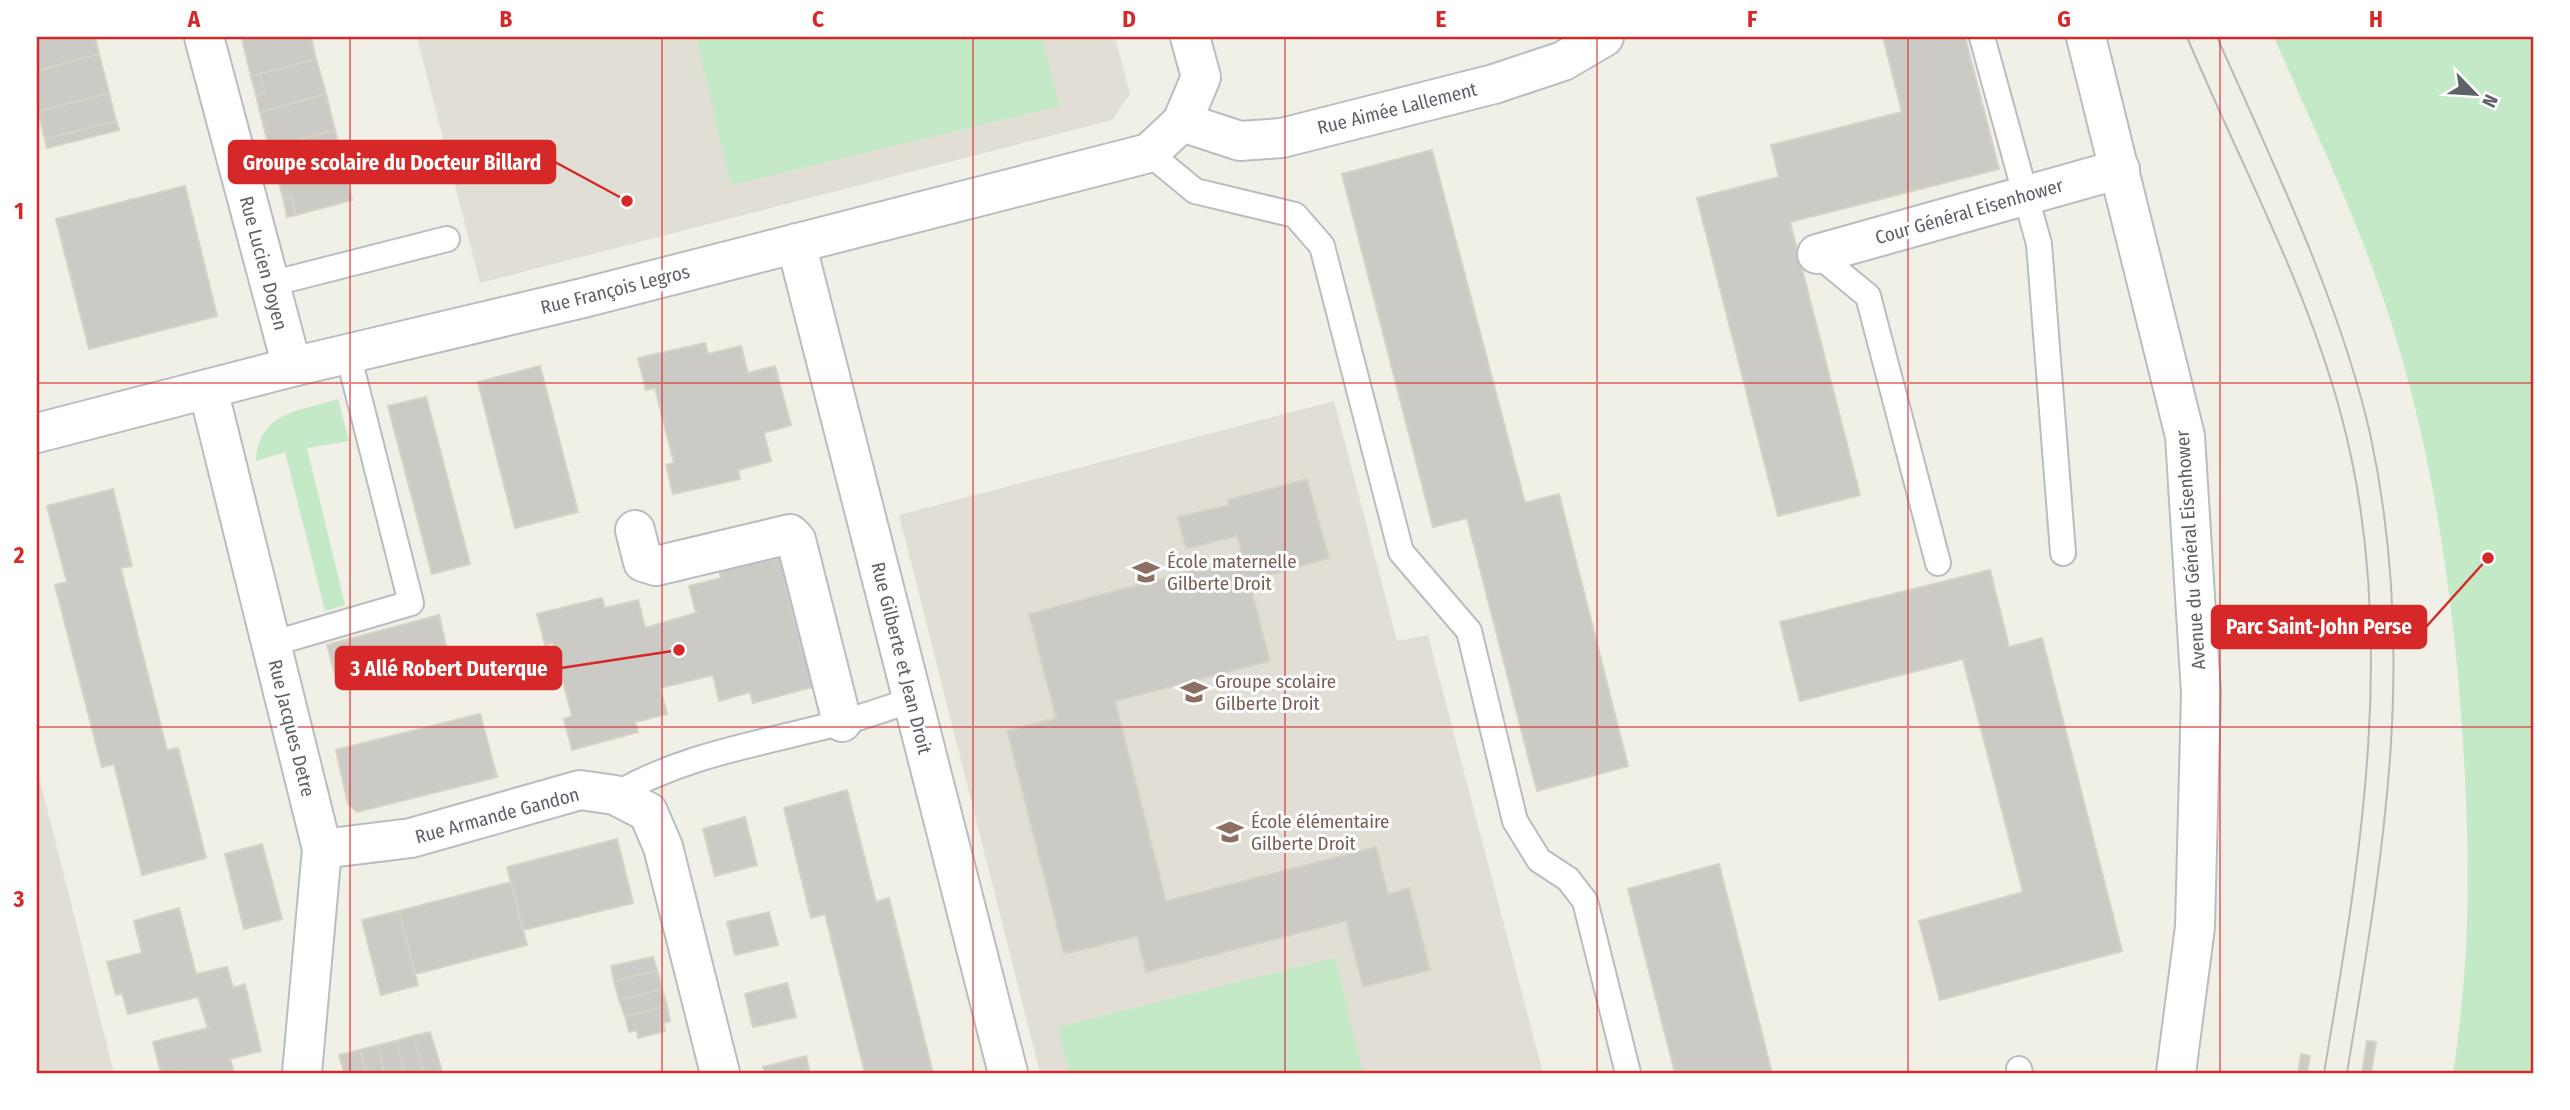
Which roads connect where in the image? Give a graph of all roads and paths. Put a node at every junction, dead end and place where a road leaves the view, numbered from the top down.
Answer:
1 (204, 37) edge
2 (1190, 37) edge
3 (1604, 37) edge
4 (1982, 37) edge
5 (2086, 37) edge
6 (1182, 122) junction
7 (1149, 153) junction
8 (2120, 169) junction
9 (2024, 196) junction
10 (447, 239) dead end
11 (796, 243) junction
12 (1817, 254) joint
13 (270, 284) junction
14 (348, 354) junction
15 (292, 367) junction
16 (208, 389) junction
17 (37, 433) edge
18 (635, 530) dead end
19 (2063, 553) dead end
20 (1938, 563) dead end
21 (271, 645) junction
22 (912, 699) junction
23 (842, 722) junction
24 (615, 795) junction
25 (322, 849) junction
26 (302, 1073) edge
27 (720, 1073) edge
28 (1008, 1073) edge
29 (1628, 1073) edge
30 (2176, 1073) edge

1 - 13 street, Rue Lucien Doyen
2 - 6 street
3 - 6 street, Rue Aimée Lallement
4 - 9 lane
5 - 8 street, Avenue du Général Eisenhower
6 - 7 street, Rue François Legros
7 - 11 street, Rue François Legros
7 - 29 lane
8 - 9 street, Cour Général Eisenhower
8 - 30 street, Avenue du Général Eisenhower
9 - 12 street, Cour Général Eisenhower
9 - 19 lane
10 - 13 lane
11 - 14 street, Rue François Legros
11 - 22 street, Rue Gilberte et Jean Droit
12 - 20 lane
13 - 15 street, Rue Lucien Doyen
14 - 15 street, Rue François Legros
14 - 21 lane
15 - 16 street, Rue François Legros
16 - 17 street, Rue François Legros
16 - 21 street, Rue Jacques Detre
18 - 23 street
21 - 25 street, Rue Jacques Detre
22 - 23 lane
22 - 28 street, Rue Gilberte et Jean Droit
23 - 24 lane
24 - 25 street, Rue Armande Gandon
24 - 27 street, Rue Armande Gandon
25 - 26 street, Rue Jacques Detre

